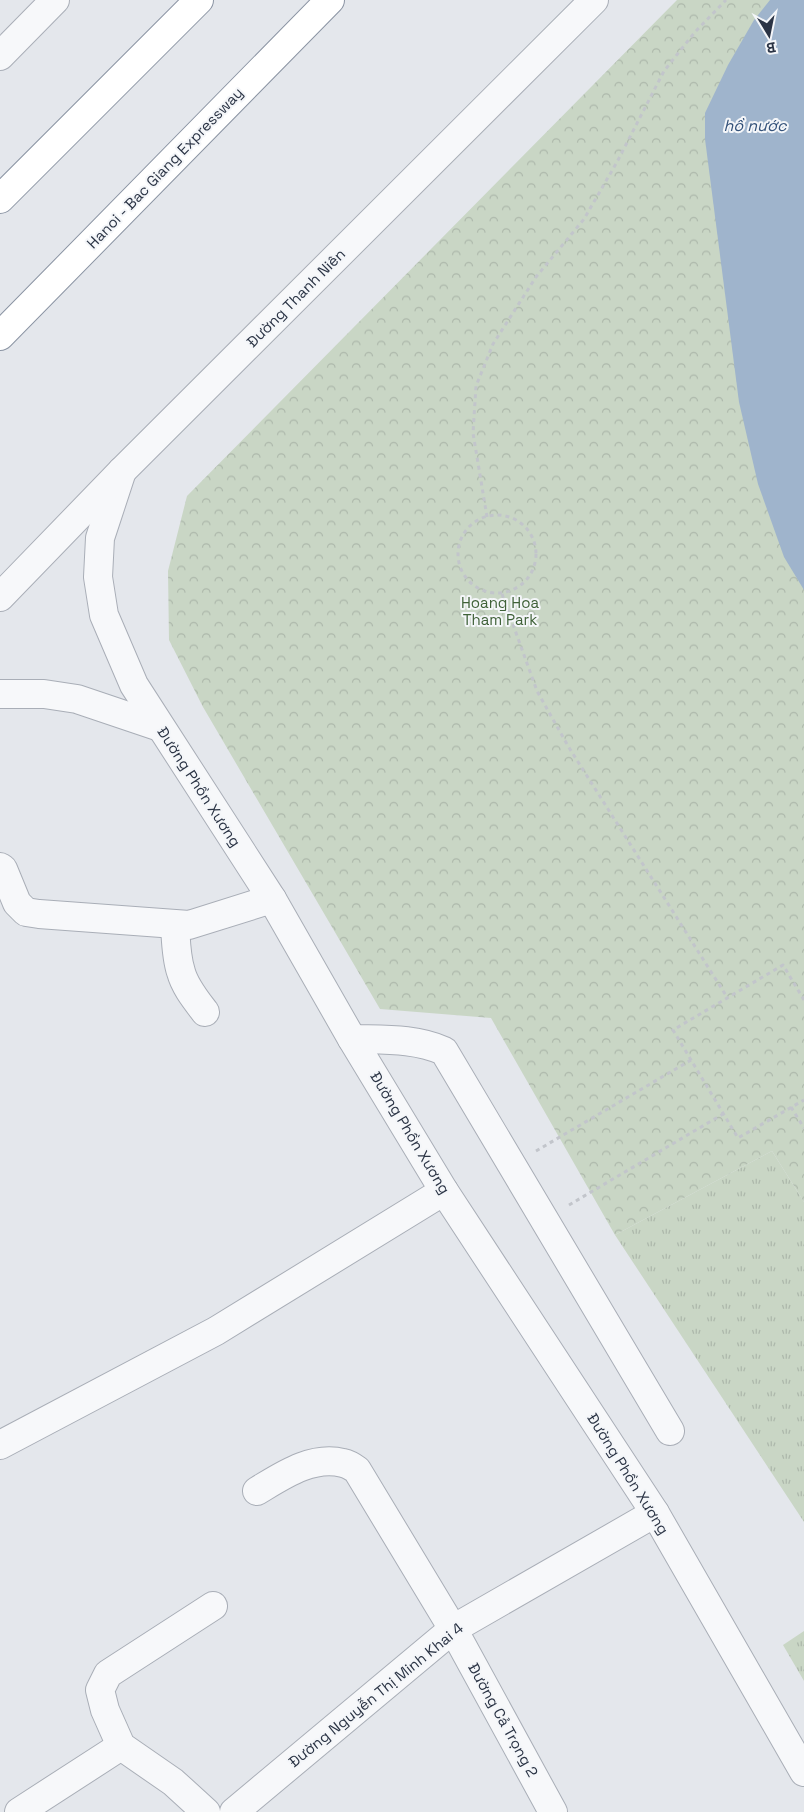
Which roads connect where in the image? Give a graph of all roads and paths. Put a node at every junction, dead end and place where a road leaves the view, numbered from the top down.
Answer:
1 (54, 0) edge
2 (199, 0) edge
3 (330, 0) edge
4 (594, 0) edge
5 (726, 0) edge
6 (0, 56) edge
7 (0, 199) edge
8 (0, 336) edge
9 (122, 471) junction
10 (487, 517) junction
11 (502, 594) junction
12 (0, 597) edge
13 (0, 694) edge
14 (160, 727) junction
15 (0, 867) edge
16 (272, 899) junction
17 (175, 925) junction
18 (727, 997) junction
19 (803, 997) edge
20 (205, 1012) dead end
21 (352, 1039) junction
22 (691, 1060) junction
23 (804, 1100) edge
24 (791, 1107) junction
25 (722, 1114) junction
26 (804, 1128) edge
27 (512, 1165) junction
28 (444, 1191) junction
29 (544, 1220) junction
30 (670, 1431) dead end
31 (0, 1445) edge
32 (256, 1491) dead end
33 (655, 1513) junction
34 (213, 1606) dead end
35 (453, 1629) junction
36 (121, 1746) junction
37 (804, 1772) edge
38 (19, 1812) edge
39 (206, 1812) edge
40 (234, 1812) edge
41 (553, 1812) edge

1 - 6 street
2 - 7 highway
3 - 8 highway, Hanoi - Bac Giang Expressway
4 - 9 street, Đường Thanh Niên
5 - 10 path
9 - 12 street, Đường Thanh Niên
9 - 14 street, Đường Phồn Xương
10 - 11 path
10 - 11 path
11 - 18 path
13 - 14 street
14 - 16 street, Đường Phồn Xương
15 - 17 street
16 - 17 street
16 - 21 street, Đường Phồn Xương
17 - 20 street
18 - 19 path
18 - 22 path
21 - 27 street
21 - 28 street, Đường Phồn Xương
22 - 25 path
22 - 27 path
23 - 24 path
24 - 25 path
24 - 26 path
25 - 29 path
27 - 29 street
28 - 31 street
28 - 33 street, Đường Phồn Xương
29 - 30 street
32 - 35 street, Đường Cả Trọng 2
33 - 35 street, Đường Nguyễn Thị Minh Khai 4
33 - 37 street, Đường Phồn Xương
34 - 36 street
35 - 40 street, Đường Nguyễn Thị Minh Khai 4
35 - 41 street, Đường Cả Trọng 2
36 - 38 street
36 - 39 street

